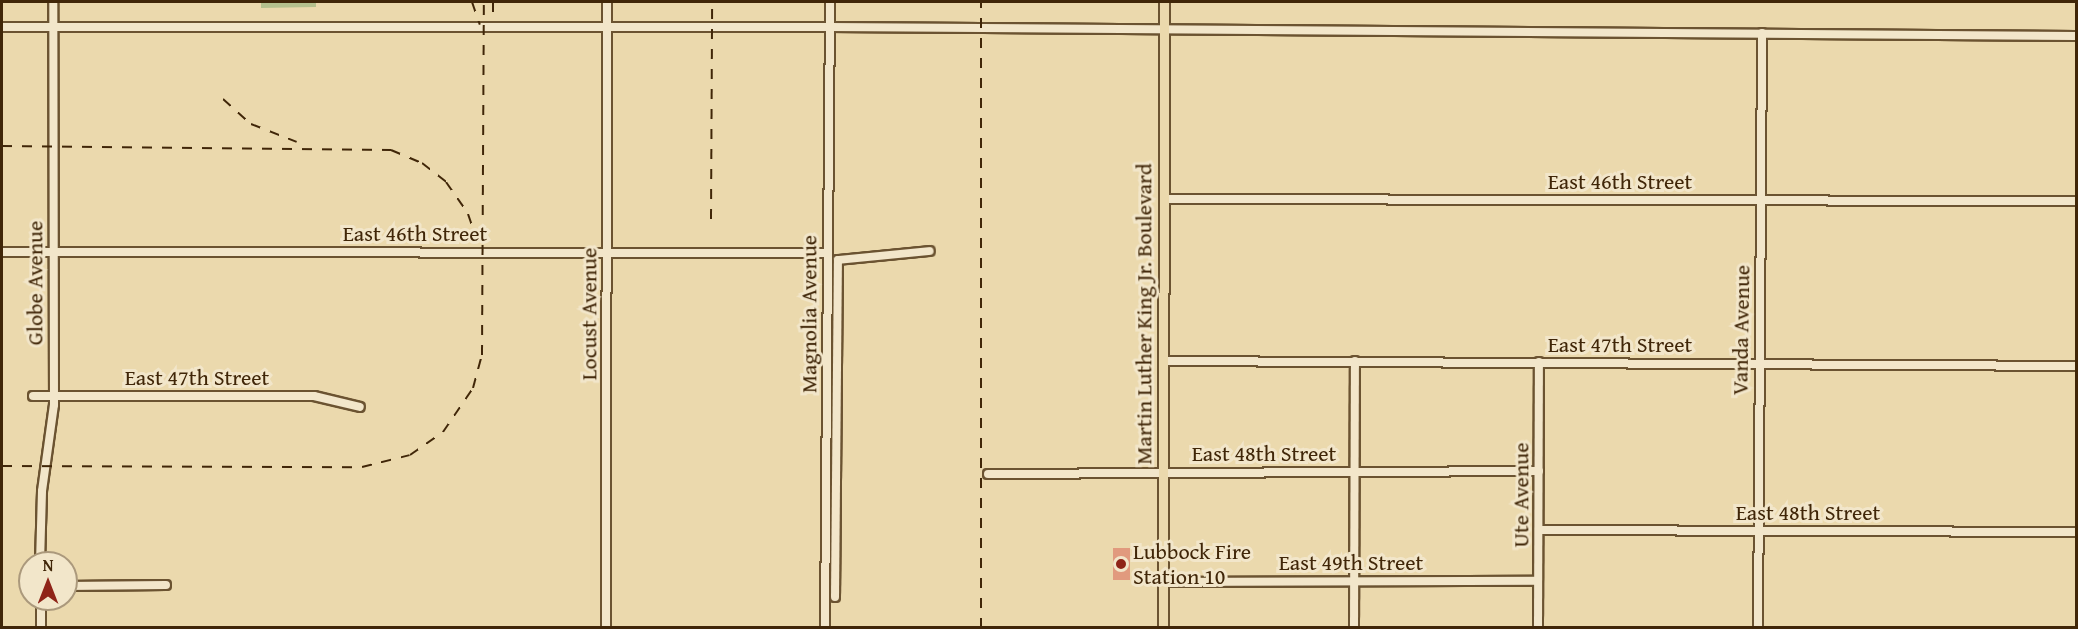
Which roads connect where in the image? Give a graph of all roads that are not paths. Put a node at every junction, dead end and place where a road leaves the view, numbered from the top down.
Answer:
1 (53, 2) edge
2 (607, 2) edge
3 (830, 2) edge
4 (1164, 2) edge
5 (2, 27) edge
6 (53, 27) junction
7 (607, 27) junction
8 (830, 27) junction
9 (1163, 29) junction
10 (1761, 33) junction
11 (2076, 36) edge
12 (1164, 200) junction
13 (1762, 201) junction
14 (2076, 201) edge
15 (930, 251) dead end
16 (2, 252) edge
17 (52, 252) junction
18 (607, 252) junction
19 (828, 254) junction
20 (1164, 362) junction
21 (1355, 362) junction
22 (1539, 362) junction
23 (1759, 364) junction
24 (2076, 366) edge
25 (33, 396) dead end
26 (54, 396) junction
27 (360, 407) dead end
28 (1539, 471) junction
29 (1164, 472) junction
30 (1355, 472) junction
31 (988, 474) dead end
32 (1539, 530) junction
33 (1758, 531) junction
34 (2076, 532) edge
35 (40, 551) edge
36 (1354, 581) junction
37 (1539, 581) junction
38 (1163, 582) junction
39 (166, 585) dead end
40 (78, 586) edge
41 (835, 597) dead end
42 (40, 611) edge
43 (41, 627) edge
44 (606, 627) edge
45 (825, 627) edge
46 (1163, 627) edge
47 (1354, 627) edge
48 (1538, 627) edge
49 (1758, 627) edge

1 - 6 street, Globe Avenue
2 - 7 street, Locust Avenue
3 - 8 street, Magnolia Avenue
4 - 9 main road, Martin Luther King Jr. Boulevard
5 - 6 street
6 - 7 street
6 - 17 street, Globe Avenue
7 - 8 street
7 - 18 street, Locust Avenue
8 - 9 street
8 - 19 street, Magnolia Avenue
9 - 10 street
9 - 12 main road, Martin Luther King Jr. Boulevard
10 - 11 street
10 - 13 street, Vanda Avenue
12 - 13 street, East 46th Street
12 - 20 main road, Martin Luther King Jr. Boulevard
13 - 14 street, East 46th Street
13 - 23 street, Vanda Avenue
15 - 41 street
16 - 17 street, East 46th Street
17 - 18 street, East 46th Street
17 - 26 street, Globe Avenue
18 - 19 street, East 46th Street
18 - 44 street, Locust Avenue
19 - 45 street, Magnolia Avenue
20 - 21 street, East 47th Street
20 - 29 main road, Martin Luther King Jr. Boulevard
21 - 22 street, East 47th Street
21 - 30 street
22 - 23 street, East 47th Street
22 - 28 street, Ute Avenue
23 - 24 street, East 47th Street
23 - 33 street, Vanda Avenue
25 - 26 street, East 47th Street
26 - 27 street, East 47th Street
26 - 35 street, Globe Avenue
28 - 30 street, East 48th Street
28 - 32 street, Ute Avenue
29 - 30 street, East 48th Street
29 - 31 street, East 48th Street
29 - 38 main road, Martin Luther King Jr. Boulevard
30 - 36 street
32 - 33 street, East 48th Street
32 - 37 street, Ute Avenue
33 - 34 street, East 48th Street
33 - 49 street, Vanda Avenue
36 - 37 street, East 49th Street
36 - 38 street, East 49th Street
36 - 47 street
37 - 48 street, Ute Avenue
38 - 46 main road, Martin Luther King Jr. Boulevard
39 - 40 street
42 - 43 street

